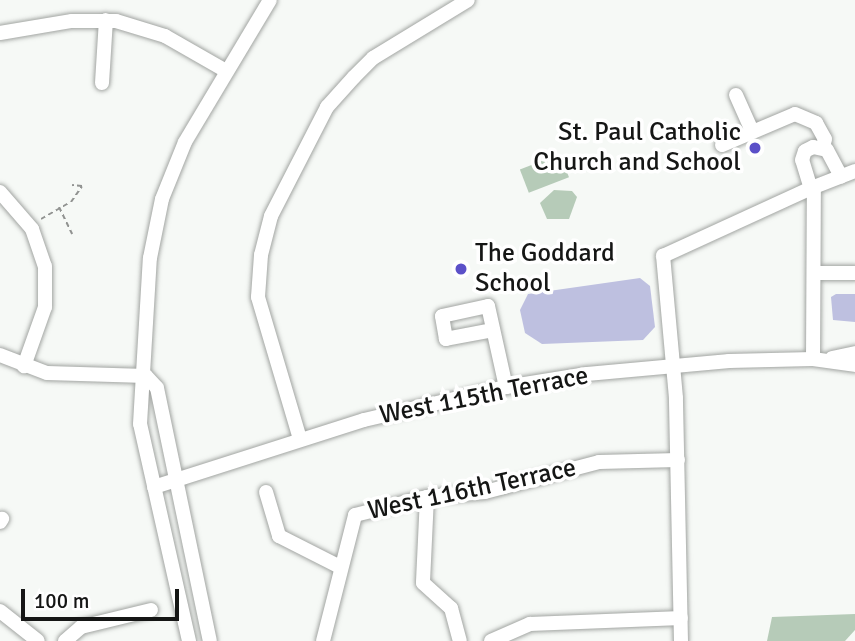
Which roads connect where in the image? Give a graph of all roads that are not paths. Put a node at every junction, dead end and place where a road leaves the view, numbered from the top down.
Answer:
1 (270, 0) edge
2 (468, 0) edge
3 (106, 20) junction
4 (0, 33) edge
5 (226, 71) junction
6 (103, 83) dead end
7 (736, 94) dead end
8 (752, 131) junction
9 (722, 145) dead end
10 (823, 147) junction
11 (855, 170) edge
12 (841, 176) junction
13 (813, 188) junction
14 (0, 192) edge
15 (814, 273) junction
16 (855, 273) edge
17 (493, 330) dead end
18 (855, 353) edge
19 (0, 355) edge
20 (818, 359) junction
21 (674, 365) junction
22 (855, 365) edge
23 (24, 366) junction
24 (146, 376) junction
25 (506, 387) junction
26 (300, 439) junction
27 (678, 460) junction
28 (174, 481) junction
29 (153, 487) junction
30 (266, 492) dead end
31 (427, 497) junction
32 (340, 567) junction
33 (151, 610) dead end
34 (0, 611) edge
35 (681, 618) junction
36 (38, 641) edge
37 (65, 641) edge
38 (189, 641) edge
39 (209, 641) edge
40 (323, 641) edge
41 (460, 641) edge
42 (491, 641) edge
43 (681, 641) edge

1 - 5 street
2 - 26 street
3 - 4 street
3 - 5 street
3 - 6 street
5 - 24 street
7 - 8 street
8 - 9 street
8 - 10 street
10 - 12 street
10 - 13 street
11 - 12 street
12 - 13 street
13 - 15 street
13 - 21 street
14 - 23 street
15 - 16 street
15 - 20 street
17 - 25 street
18 - 20 street, West 115th Terrace
19 - 23 street
20 - 21 street, West 115th Terrace
20 - 22 street, West 115th Terrace
21 - 25 street, West 115th Terrace
21 - 27 street
23 - 24 street
24 - 28 street
24 - 29 street
25 - 26 street, West 115th Terrace
26 - 28 street, West 115th Terrace
27 - 31 street, West 116th Terrace
27 - 35 street
28 - 29 street, West 115th Terrace
28 - 39 street
29 - 38 street
30 - 32 street
31 - 32 street, West 116th Terrace
31 - 41 street
32 - 40 street, West 116th Terrace
33 - 37 street
34 - 36 street
35 - 42 street
35 - 43 street

